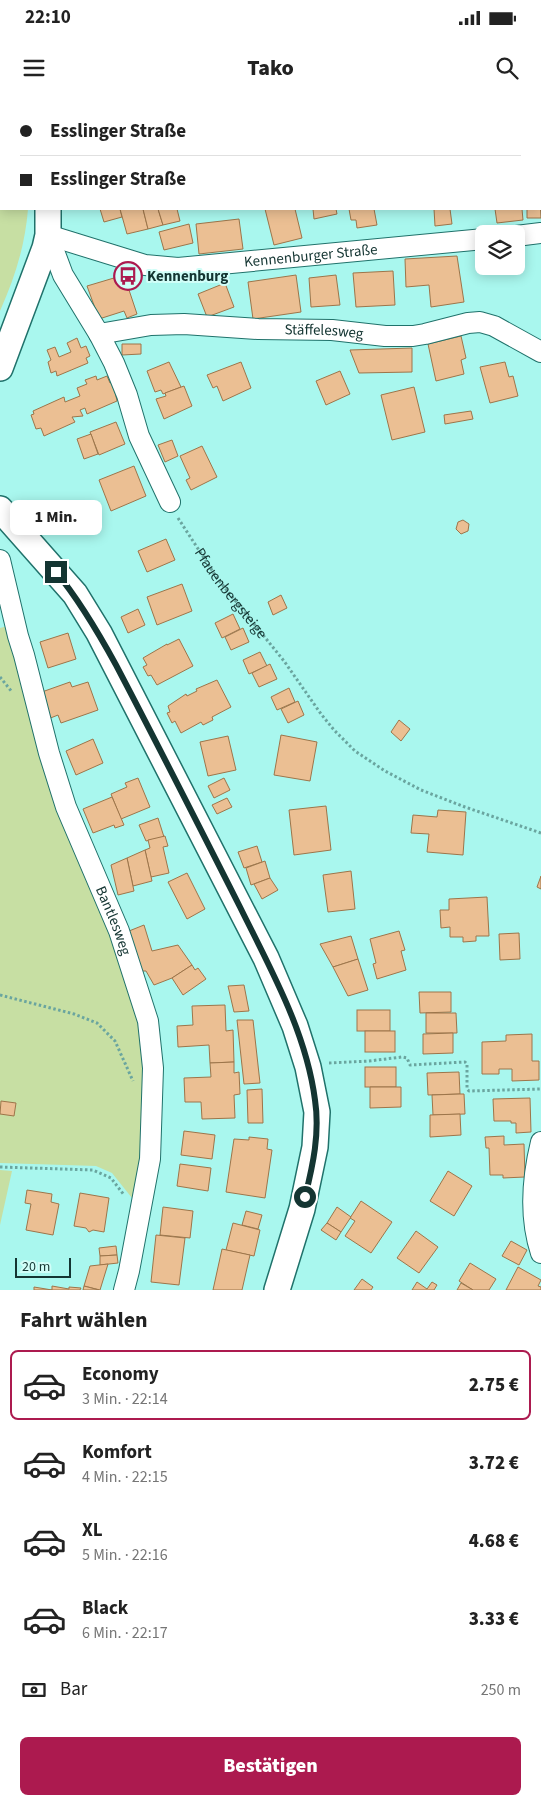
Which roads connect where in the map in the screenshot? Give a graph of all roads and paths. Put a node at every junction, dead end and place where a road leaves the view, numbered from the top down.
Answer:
1 (48, 210) edge
2 (541, 234) edge
3 (48, 235) junction
4 (525, 235) edge
5 (475, 240) edge
6 (99, 334) junction
7 (541, 352) edge
8 (0, 368) edge
9 (170, 502) joint
10 (0, 509) edge
11 (0, 560) edge
12 (541, 833) edge
13 (0, 995) edge
14 (308, 1067) junction
15 (541, 1088) edge
16 (153, 1100) junction
17 (541, 1142) edge
18 (0, 1167) edge
19 (140, 1214) junction
20 (541, 1253) edge
21 (124, 1290) edge
22 (277, 1290) edge

1 - 3 street
2 - 4 street
3 - 5 street, Kennenburger Straße
3 - 6 street
3 - 8 street
6 - 7 street, Stäffelesweg
6 - 9 street
9 - 12 path, Pfauenbergsteige
10 - 14 street
11 - 16 street, Bantlesweg
13 - 16 path
14 - 15 path
14 - 22 street
16 - 19 street, Bantlesweg
17 - 20 street
18 - 19 path
19 - 21 street, Bantlesweg

